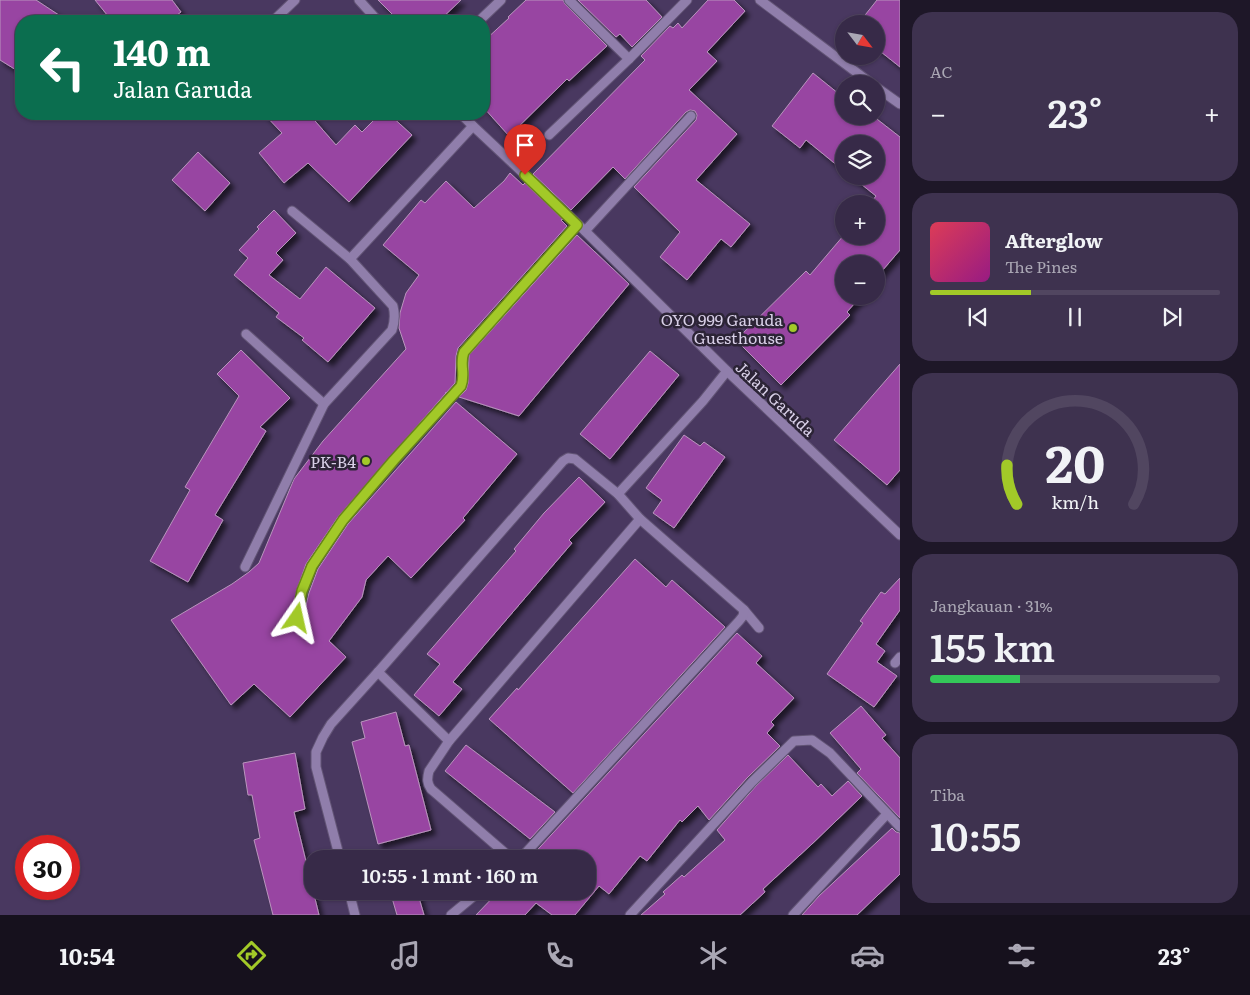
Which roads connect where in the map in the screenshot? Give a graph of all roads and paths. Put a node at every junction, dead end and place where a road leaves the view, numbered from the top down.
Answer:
1 (295, 0) edge
2 (359, 0) edge
3 (501, 0) edge
4 (570, 0) edge
5 (687, 0) edge
6 (760, 0) edge
7 (279, 15) edge
8 (373, 15) edge
9 (485, 15) edge
10 (629, 59) junction
11 (860, 75) edge
12 (885, 93) edge
13 (900, 104) edge
14 (691, 116) dead end
15 (467, 120) edge
16 (473, 126) junction
17 (549, 134) dead end
18 (292, 212) dead end
19 (577, 225) junction
20 (585, 232) junction
21 (350, 259) junction
22 (246, 334) dead end
23 (726, 371) junction
24 (324, 404) junction
25 (618, 494) junction
26 (640, 519) junction
27 (900, 535) edge
28 (245, 567) dead end
29 (744, 610) junction
30 (297, 618) dead end
31 (759, 628) dead end
32 (378, 672) junction
33 (449, 741) junction
34 (887, 814) junction
35 (900, 827) edge
36 (338, 850) edge
37 (502, 850) edge
38 (528, 850) edge
39 (351, 900) edge
40 (469, 900) edge
41 (355, 915) edge
42 (450, 915) edge
43 (630, 915) edge
44 (793, 915) edge

1 - 7 street
2 - 8 street
3 - 9 street
4 - 10 street
5 - 10 street
6 - 11 street
10 - 17 street
12 - 13 street
14 - 20 street
15 - 16 street, Jalan Garuda
16 - 19 street, Jalan Garuda
16 - 21 street
18 - 21 street
19 - 20 street, Jalan Garuda
19 - 30 street
20 - 23 street, Jalan Garuda
21 - 24 street
22 - 24 street
23 - 25 street
23 - 27 street, Jalan Garuda
24 - 28 street
25 - 26 street
25 - 32 street
26 - 29 street
26 - 33 street
29 - 31 street
29 - 38 street
32 - 33 street
32 - 36 street
33 - 37 street
34 - 35 street
34 - 43 street
34 - 44 street
39 - 41 street
40 - 42 street

